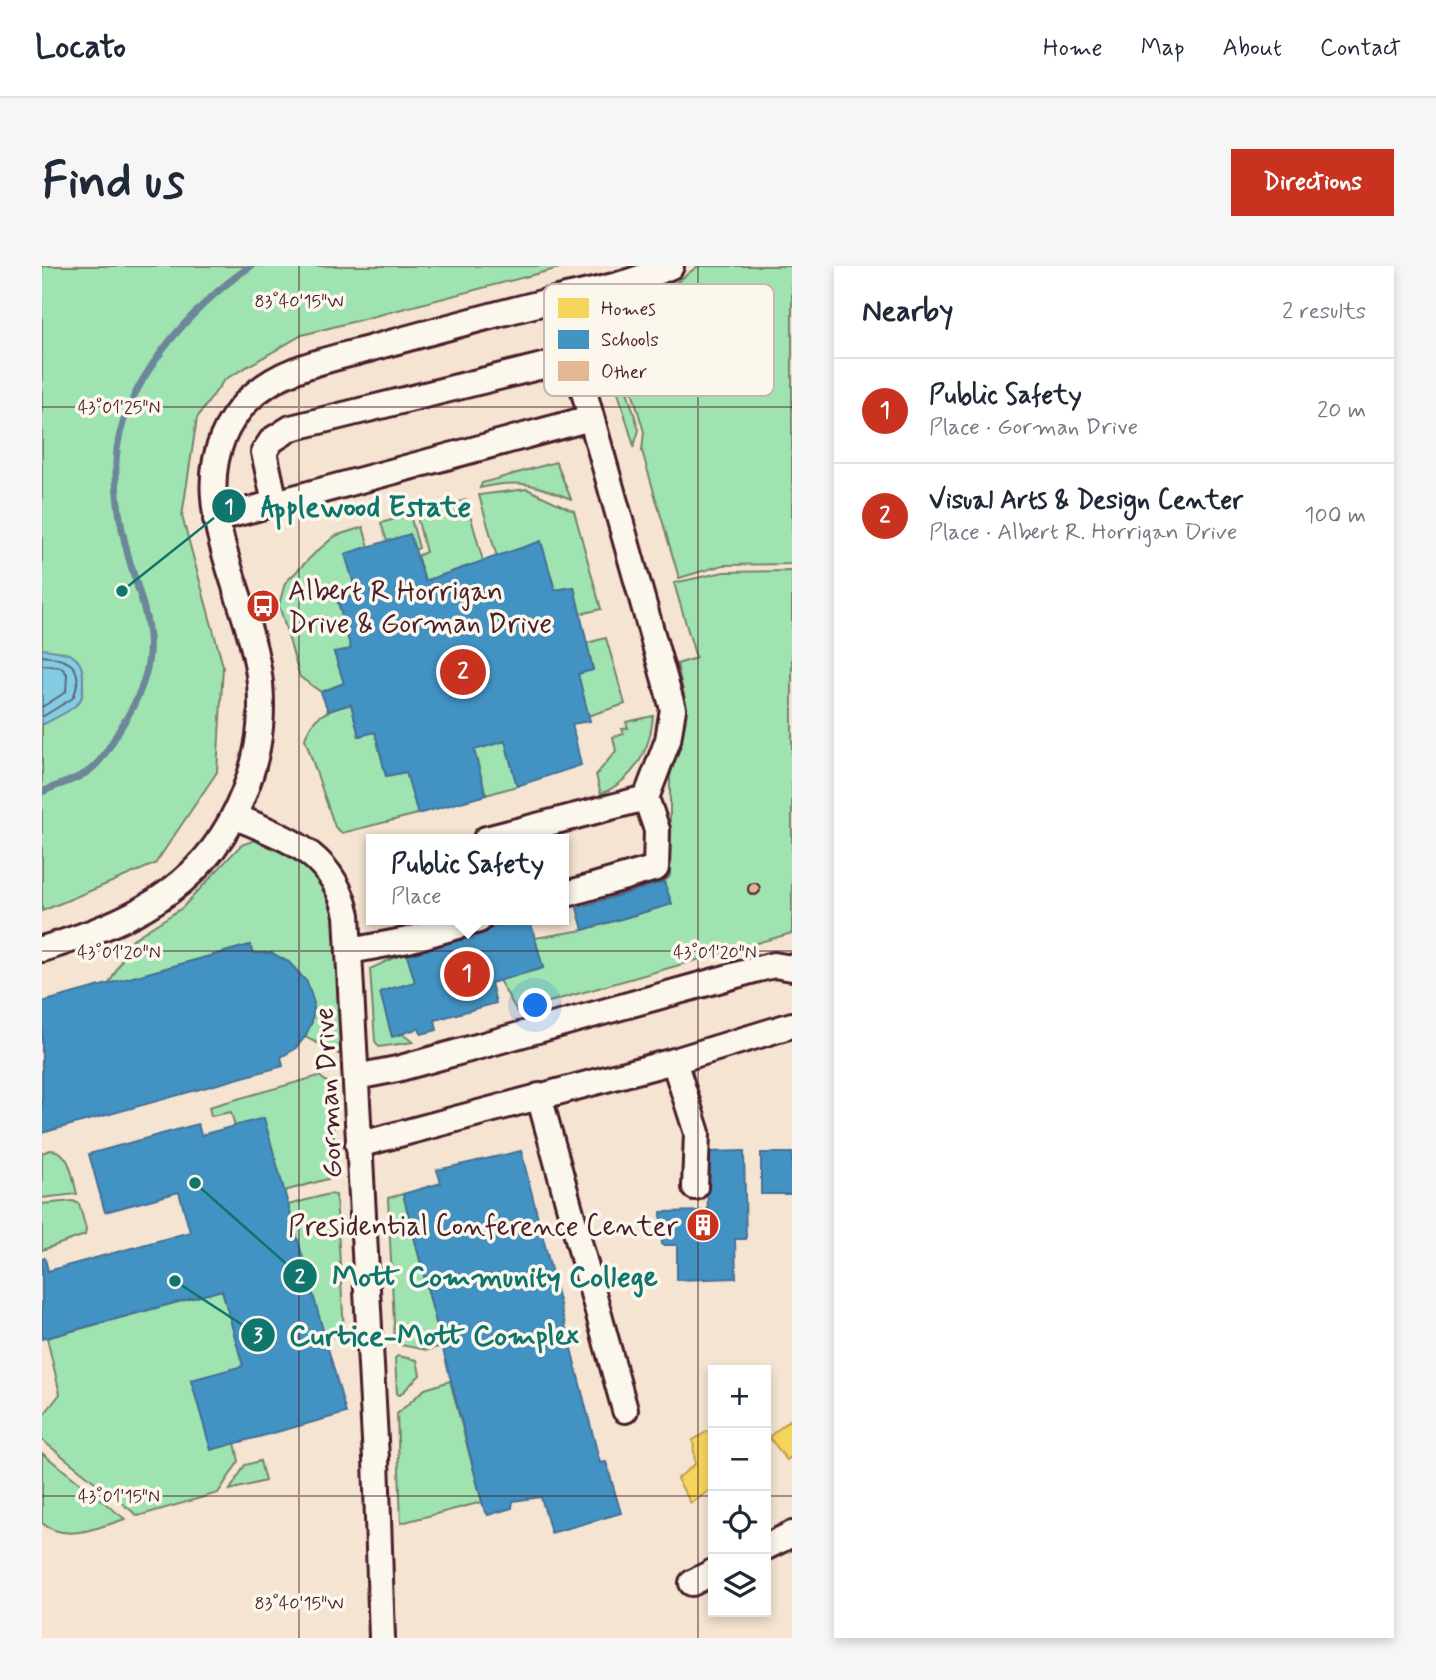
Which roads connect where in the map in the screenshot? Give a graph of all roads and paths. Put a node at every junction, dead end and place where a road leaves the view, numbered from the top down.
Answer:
1 (671, 266) edge
2 (626, 284) edge
3 (544, 303) edge
4 (544, 366) edge
5 (585, 396) edge
6 (591, 418) junction
7 (275, 503) junction
8 (216, 519) junction
9 (646, 798) junction
10 (234, 816) junction
11 (506, 834) edge
12 (569, 893) edge
13 (461, 925) edge
14 (42, 949) edge
15 (350, 951) junction
16 (792, 968) edge
17 (792, 1025) edge
18 (674, 1061) junction
19 (356, 1077) junction
20 (539, 1097) junction
21 (358, 1145) junction
22 (695, 1187) dead end
23 (625, 1410) dead end
24 (792, 1534) edge
25 (771, 1544) edge
26 (382, 1638) edge

1 - 2 street
3 - 8 street
4 - 7 street
5 - 6 street
6 - 7 street
6 - 9 street
7 - 8 street
8 - 10 street
9 - 11 street
9 - 12 street
10 - 14 street
10 - 15 street, Gorman Drive
13 - 15 street
15 - 19 street, Gorman Drive
16 - 19 street
17 - 18 street
18 - 20 street
18 - 22 street
19 - 21 street, Gorman Drive
20 - 21 street
20 - 23 street
21 - 26 street, Gorman Drive
24 - 25 street

